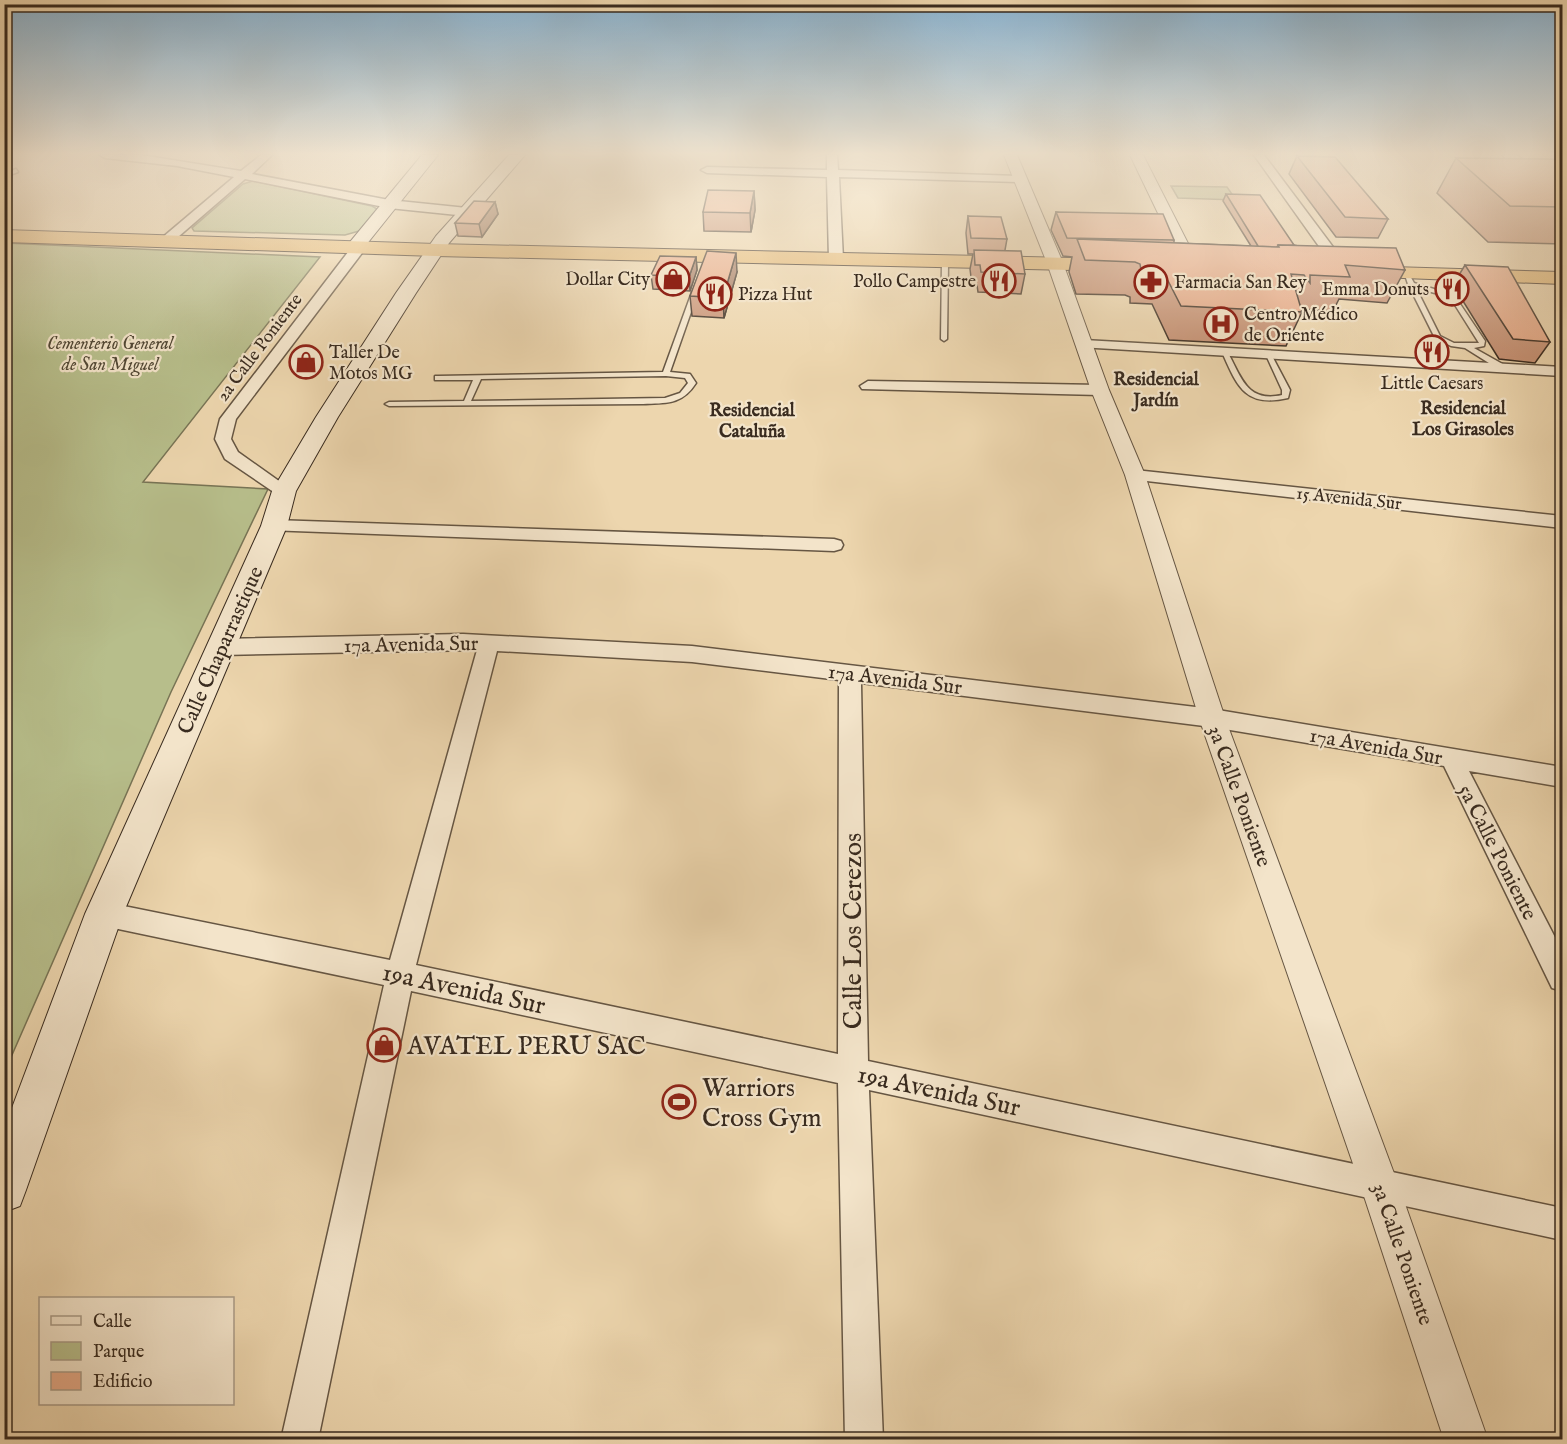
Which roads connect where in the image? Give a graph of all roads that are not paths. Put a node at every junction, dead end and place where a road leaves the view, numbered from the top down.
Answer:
1 (189, 222) edge
2 (376, 222) edge
3 (458, 222) edge
4 (835, 222) edge
5 (1037, 222) edge
6 (1177, 222) edge
7 (1301, 222) edge
8 (4, 230) edge
9 (4, 236) edge
10 (171, 238) junction
11 (360, 244) junction
12 (439, 245) junction
13 (836, 254) junction
14 (1053, 259) junction
15 (948, 261) junction
16 (1134, 261) edge
17 (1168, 262) edge
18 (1201, 262) joint
19 (1329, 267) junction
20 (1563, 269) edge
21 (1563, 278) edge
22 (1409, 279) junction
23 (699, 282) edge
24 (944, 339) dead end
25 (1084, 344) junction
26 (1467, 346) junction
27 (1225, 352) junction
28 (1269, 355) junction
29 (1503, 368) junction
30 (1563, 372) edge
31 (666, 374) junction
32 (478, 377) junction
33 (438, 378) dead end
34 (868, 386) dead end
35 (1100, 390) junction
36 (467, 402) junction
37 (389, 404) dead end
38 (1135, 475) junction
39 (284, 491) junction
40 (1563, 522) edge
41 (274, 526) junction
42 (834, 545) dead end
43 (489, 643) junction
44 (222, 647) junction
45 (850, 674) junction
46 (1212, 718) junction
47 (1450, 758) junction
48 (1563, 777) edge
49 (104, 914) junction
50 (400, 975) junction
51 (1563, 978) edge
52 (853, 1072) junction
53 (1379, 1184) junction
54 (4, 1190) edge
55 (1563, 1224) edge
56 (299, 1440) edge
57 (864, 1440) edge
58 (1466, 1440) edge

1 - 10 street
2 - 11 main road, 2a Calle Poniente
3 - 12 main road, Calle Chaparrastique
4 - 13 street
5 - 14 street, 3a Calle Poniente
6 - 18 street
7 - 19 street
8 - 10 highway
9 - 10 highway
10 - 11 highway
11 - 12 highway
11 - 39 street, 2a Calle Poniente
12 - 13 highway
12 - 13 highway
12 - 39 main road, Calle Chaparrastique
13 - 14 highway
13 - 15 highway
14 - 15 highway
14 - 16 highway
14 - 25 street, 3a Calle Poniente
15 - 24 lane
17 - 18 highway
19 - 20 highway
19 - 22 highway
21 - 22 highway
22 - 26 lane
22 - 26 lane
23 - 31 lane
25 - 27 street
25 - 35 street, 3a Calle Poniente
26 - 29 lane
27 - 28 street
27 - 28 lane
28 - 29 street
29 - 30 street
31 - 32 lane
31 - 36 lane
32 - 33 lane
32 - 36 lane
34 - 35 street
35 - 38 street, 3a Calle Poniente
36 - 37 lane
38 - 40 street, 15 Avenida Sur
38 - 46 street, 3a Calle Poniente
39 - 41 main road, Calle Chaparrastique
41 - 42 street
41 - 44 main road, Calle Chaparrastique
43 - 44 street, 17a Avenida Sur
43 - 45 street, 17a Avenida Sur
43 - 50 street
44 - 49 main road, Calle Chaparrastique
45 - 46 street, 17a Avenida Sur
45 - 52 street, Calle Los Cerezos
46 - 47 street, 17a Avenida Sur
46 - 53 street, 3a Calle Poniente
47 - 48 street, 17a Avenida Sur
47 - 51 street, 5a Calle Poniente
49 - 50 street, 19a Avenida Sur
49 - 54 main road, Calle Chaparrastique
50 - 52 street, 19a Avenida Sur
50 - 56 street
52 - 53 street, 19a Avenida Sur
52 - 57 street, Calle Los Cerezos
53 - 55 street, 19a Avenida Sur
53 - 58 street, 3a Calle Poniente

